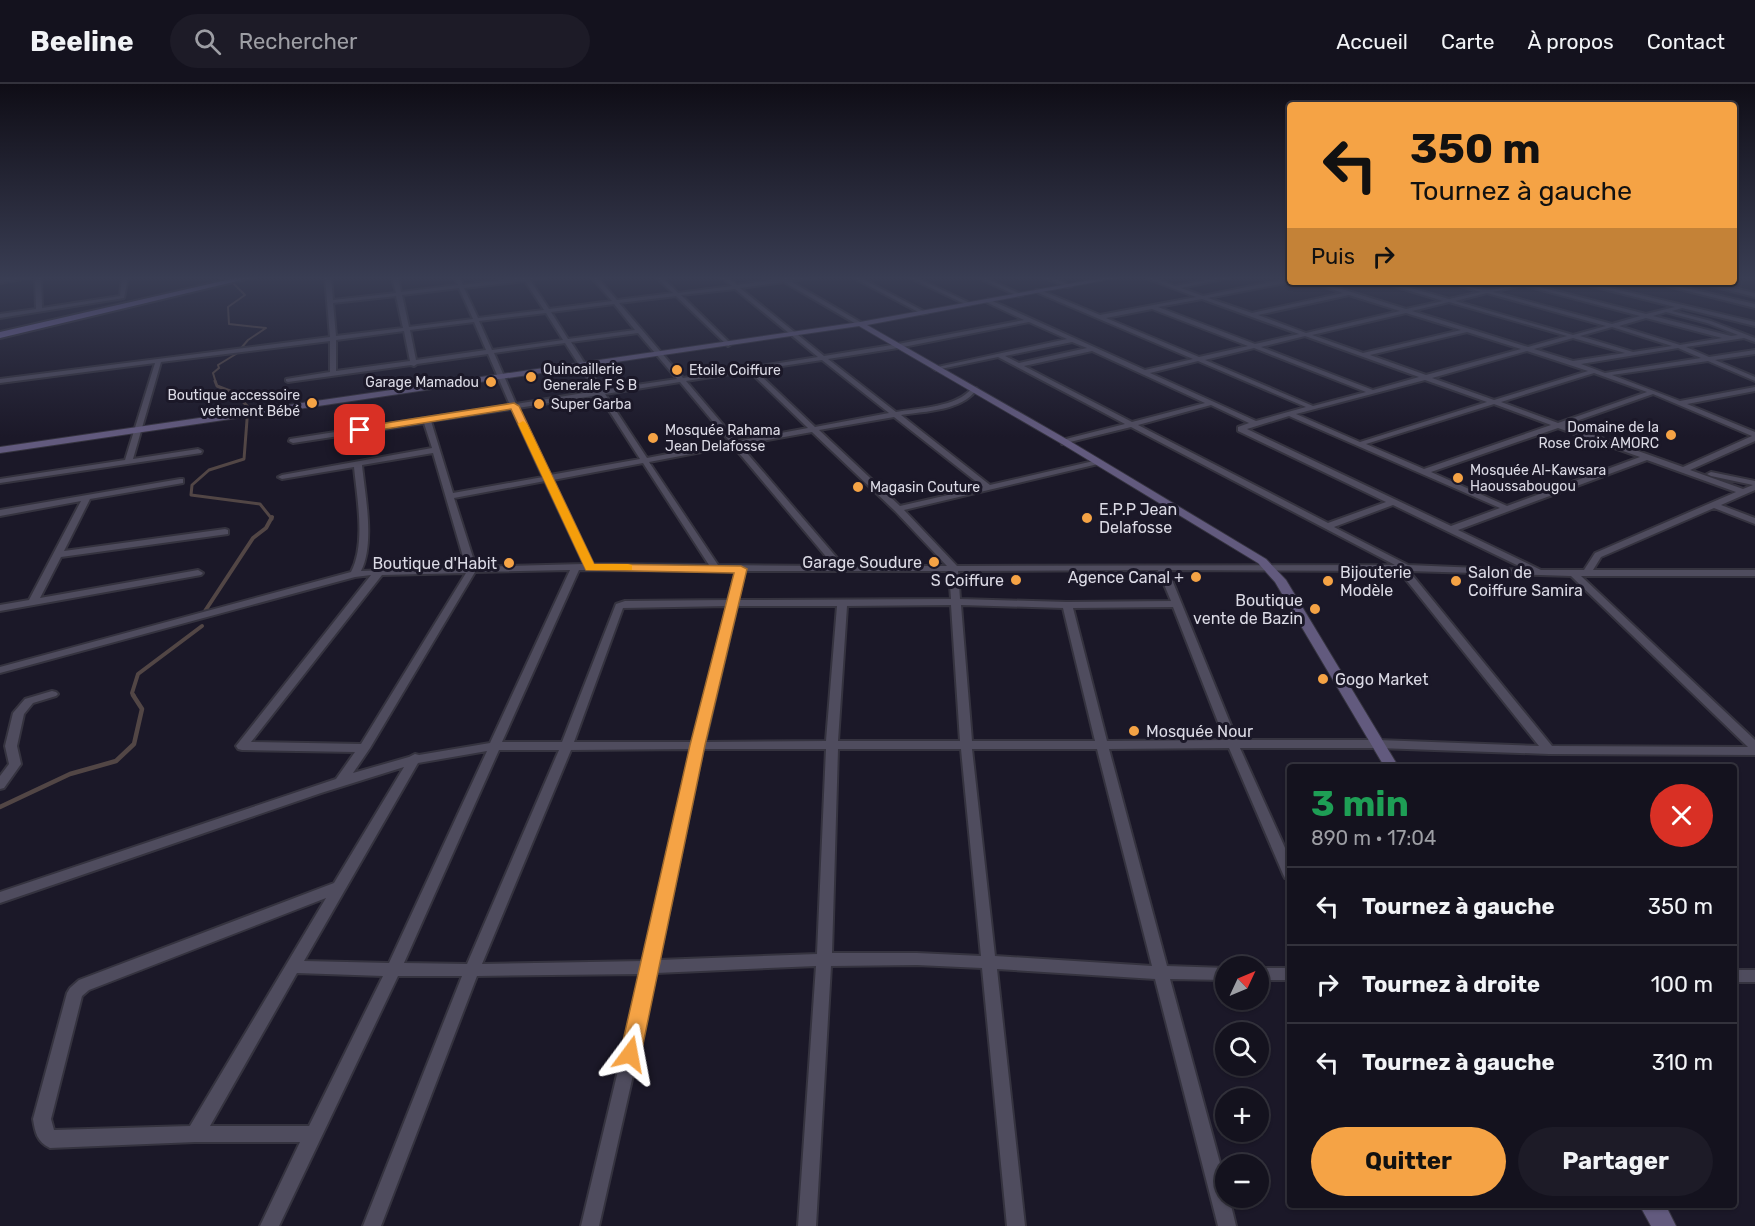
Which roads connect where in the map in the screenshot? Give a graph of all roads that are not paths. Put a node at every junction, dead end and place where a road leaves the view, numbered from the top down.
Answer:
1 (20, 330) edge
2 (332, 330) edge
3 (391, 330) edge
4 (407, 330) edge
5 (482, 330) edge
6 (560, 330) edge
7 (714, 330) edge
8 (789, 330) edge
9 (818, 330) edge
10 (871, 330) edge
11 (978, 330) edge
12 (1052, 330) edge
13 (1131, 330) edge
14 (1212, 330) edge
15 (1295, 330) edge
16 (1328, 330) edge
17 (1463, 330) edge
18 (1472, 330) edge
19 (1555, 330) edge
20 (1590, 330) edge
21 (1628, 330) edge
22 (1701, 330) edge
23 (1730, 330) edge
24 (638, 331) joint
25 (794, 334) junction
26 (0, 335) edge
27 (1308, 335) junction
28 (1572, 335) junction
29 (1745, 336) junction
30 (1730, 338) junction
31 (333, 339) junction
32 (1071, 339) junction
33 (1755, 339) edge
34 (568, 341) junction
35 (728, 344) junction
36 (898, 346) junction
37 (1678, 346) junction
38 (1255, 347) junction
39 (1528, 348) junction
40 (1092, 349) junction
41 (1755, 352) edge
42 (491, 353) junction
43 (1631, 353) junction
44 (658, 355) junction
45 (999, 355) junction
46 (1363, 355) junction
47 (822, 357) junction
48 (1709, 358) junction
49 (159, 360) junction
50 (1200, 360) junction
51 (414, 364) junction
52 (1575, 364) junction
53 (1019, 365) junction
54 (582, 366) junction
55 (936, 368) junction
56 (750, 369) junction
57 (1595, 371) junction
58 (1145, 372) junction
59 (333, 375) junction
60 (1606, 375) junction
61 (1427, 377) junction
62 (502, 378) junction
63 (1755, 379) edge
64 (288, 380) dead end
65 (679, 380) junction
66 (0, 381) edge
67 (974, 389) junction
68 (1755, 389) edge
69 (600, 392) junction
70 (1373, 392) junction
71 (1653, 392) junction
72 (1496, 402) junction
73 (1210, 403) junction
74 (1680, 403) junction
75 (514, 406) junction
76 (1313, 408) junction
77 (895, 414) junction
78 (1290, 414) junction
79 (428, 420) junction
80 (1131, 423) junction
81 (1255, 423) junction
82 (1560, 425) junction
83 (814, 429) junction
84 (138, 430) junction
85 (1755, 437) edge
86 (293, 441) dead end
87 (1065, 442) junction
88 (734, 444) junction
89 (1360, 444) junction
90 (0, 450) edge
91 (436, 450) junction
92 (198, 451) dead end
93 (1647, 457) junction
94 (645, 460) junction
95 (128, 461) junction
96 (1098, 462) junction
97 (358, 463) junction
98 (1673, 466) junction
99 (1686, 469) junction
100 (1424, 472) junction
101 (282, 477) dead end
102 (547, 478) junction
103 (0, 481) edge
104 (180, 481) dead end
105 (1755, 485) edge
106 (988, 487) junction
107 (1744, 492) junction
108 (451, 496) junction
109 (87, 498) junction
110 (1394, 502) junction
111 (1714, 505) junction
112 (898, 508) junction
113 (1508, 509) junction
114 (0, 513) edge
115 (1755, 521) edge
116 (1328, 526) junction
117 (1452, 529) junction
118 (225, 532) dead end
119 (57, 555) junction
120 (953, 567) junction
121 (1162, 567) junction
122 (583, 568) junction
123 (715, 568) junction
124 (1269, 568) junction
125 (1405, 568) junction
126 (741, 569) junction
127 (472, 570) junction
128 (841, 570) junction
129 (198, 573) dead end
130 (380, 573) junction
131 (1540, 573) junction
132 (1573, 573) junction
133 (1587, 573) junction
134 (1755, 573) edge
135 (355, 574) junction
136 (33, 602) junction
137 (957, 602) junction
138 (733, 603) junction
139 (842, 603) junction
140 (1176, 604) junction
141 (1067, 605) junction
142 (0, 608) edge
143 (0, 670) edge
144 (52, 694) dead end
145 (567, 744) junction
146 (966, 744) junction
147 (1378, 744) junction
148 (698, 745) junction
149 (1233, 745) junction
150 (494, 746) junction
151 (832, 746) junction
152 (1101, 746) junction
153 (364, 748) junction
154 (1755, 749) edge
155 (1549, 750) junction
156 (415, 758) junction
157 (1390, 764) edge
158 (341, 781) junction
159 (0, 785) edge
160 (1287, 867) edge
161 (340, 887) junction
162 (0, 898) edge
163 (824, 960) junction
164 (988, 964) junction
165 (294, 967) junction
166 (650, 968) junction
167 (472, 969) junction
168 (393, 970) junction
169 (1163, 974) junction
170 (1215, 974) edge
171 (1269, 974) edge
172 (1287, 974) edge
173 (1737, 976) edge
174 (1755, 976) edge
175 (195, 1134) junction
176 (313, 1134) junction
177 (1653, 1208) edge
178 (269, 1226) edge
179 (372, 1226) edge
180 (590, 1226) edge
181 (807, 1226) edge
182 (1016, 1226) edge
183 (1227, 1226) edge
184 (1664, 1226) edge

1 - 26 main road
2 - 31 street
3 - 31 street
4 - 51 street
5 - 42 street
6 - 34 street
7 - 35 street
8 - 25 street
9 - 25 street
10 - 36 street
11 - 36 street
12 - 32 street
13 - 50 street
14 - 38 street
15 - 27 street
16 - 27 street
17 - 46 street
18 - 39 street
19 - 28 street
20 - 28 street
21 - 37 street
22 - 30 street
23 - 29 street
24 - 34 street
24 - 44 street
25 - 35 street
25 - 47 street
27 - 38 street
27 - 46 street
28 - 39 street
28 - 43 street
29 - 30 street
29 - 33 street
30 - 37 street
31 - 49 street
31 - 59 street
32 - 40 street
32 - 45 street
34 - 42 street
34 - 54 street
35 - 44 street
36 - 47 street
36 - 55 street
37 - 43 street
37 - 48 street
38 - 50 street
38 - 70 street
39 - 52 street
39 - 61 street
40 - 53 street
40 - 58 street
41 - 48 street
42 - 51 street
42 - 62 street
43 - 52 street
44 - 54 street
44 - 65 street
45 - 53 street
45 - 55 street
46 - 61 street
47 - 56 street
47 - 77 street
48 - 60 street
48 - 63 street
49 - 66 street
49 - 84 street
50 - 58 street
50 - 76 street
51 - 59 street
52 - 57 street
53 - 80 street
54 - 62 street
54 - 69 street
55 - 67 street
56 - 65 street
56 - 83 street
57 - 60 street
57 - 72 street
58 - 73 street
59 - 64 street
60 - 71 street
61 - 70 street
61 - 72 street
62 - 75 street
62 - 84 street
65 - 69 street
65 - 88 street
67 - 77 street
67 - 87 street
68 - 74 street
69 - 75 street
69 - 94 street
70 - 76 street
71 - 74 street
71 - 82 street
72 - 82 street
72 - 89 street
73 - 80 street
73 - 81 street
74 - 85 street
75 - 79 street
75 - 102 street
76 - 78 street
77 - 83 street
77 - 106 street
78 - 81 street
78 - 89 street
79 - 86 street
79 - 91 street
80 - 87 street
80 - 116 street
81 - 110 street
82 - 93 street
82 - 100 street
83 - 88 street
83 - 112 street
84 - 90 street
84 - 95 street
85 - 99 street
87 - 96 street
88 - 94 street
88 - 128 street
89 - 100 street
91 - 97 street
91 - 108 street
92 - 95 street
93 - 98 street
93 - 113 street
94 - 102 street
94 - 123 street
95 - 103 street
96 - 106 street
96 - 124 street
97 - 101 street
97 - 135 street
98 - 99 street
98 - 107 street
99 - 105 street
100 - 113 street
102 - 108 street
102 - 122 street
104 - 109 street
105 - 107 street
106 - 112 street
107 - 111 street
108 - 127 street
109 - 114 street
109 - 119 street
110 - 116 street
110 - 117 street
111 - 115 street
111 - 133 street
112 - 120 street
113 - 117 street
116 - 125 street
117 - 131 street
118 - 119 street
119 - 136 street
120 - 121 street
120 - 128 street
120 - 137 street
121 - 124 street
121 - 140 street
122 - 123 street
122 - 127 street
122 - 150 street
123 - 126 street
124 - 125 street
124 - 147 street
125 - 131 street
125 - 155 street
126 - 128 street
126 - 138 street
127 - 130 street
127 - 153 street
129 - 136 street
130 - 135 street
130 - 153 street
131 - 132 street
132 - 133 street
132 - 154 street
133 - 134 street
135 - 143 street
136 - 142 street
137 - 139 street
137 - 141 street
137 - 146 street
138 - 139 street
138 - 145 street
138 - 148 street
139 - 151 street
140 - 141 street
140 - 149 street
141 - 152 street
144 - 159 street
145 - 148 street
145 - 150 street
145 - 167 street
146 - 151 street
146 - 152 street
146 - 164 street
147 - 149 street
147 - 155 street
147 - 157 street
148 - 151 street
148 - 166 street
149 - 152 street
149 - 160 street
150 - 156 street
150 - 168 street
151 - 163 street
152 - 169 street
153 - 158 street
154 - 155 street
156 - 158 street
156 - 161 street
158 - 162 street
161 - 165 street
161 - 175 street
163 - 164 street
163 - 166 street
163 - 181 street
164 - 169 street
164 - 182 street
165 - 168 street
165 - 175 street
166 - 167 street
166 - 180 street
167 - 168 street
167 - 179 street
168 - 176 street
169 - 170 street
169 - 183 street
171 - 172 street
173 - 174 street
175 - 176 street
176 - 178 street
177 - 184 street

